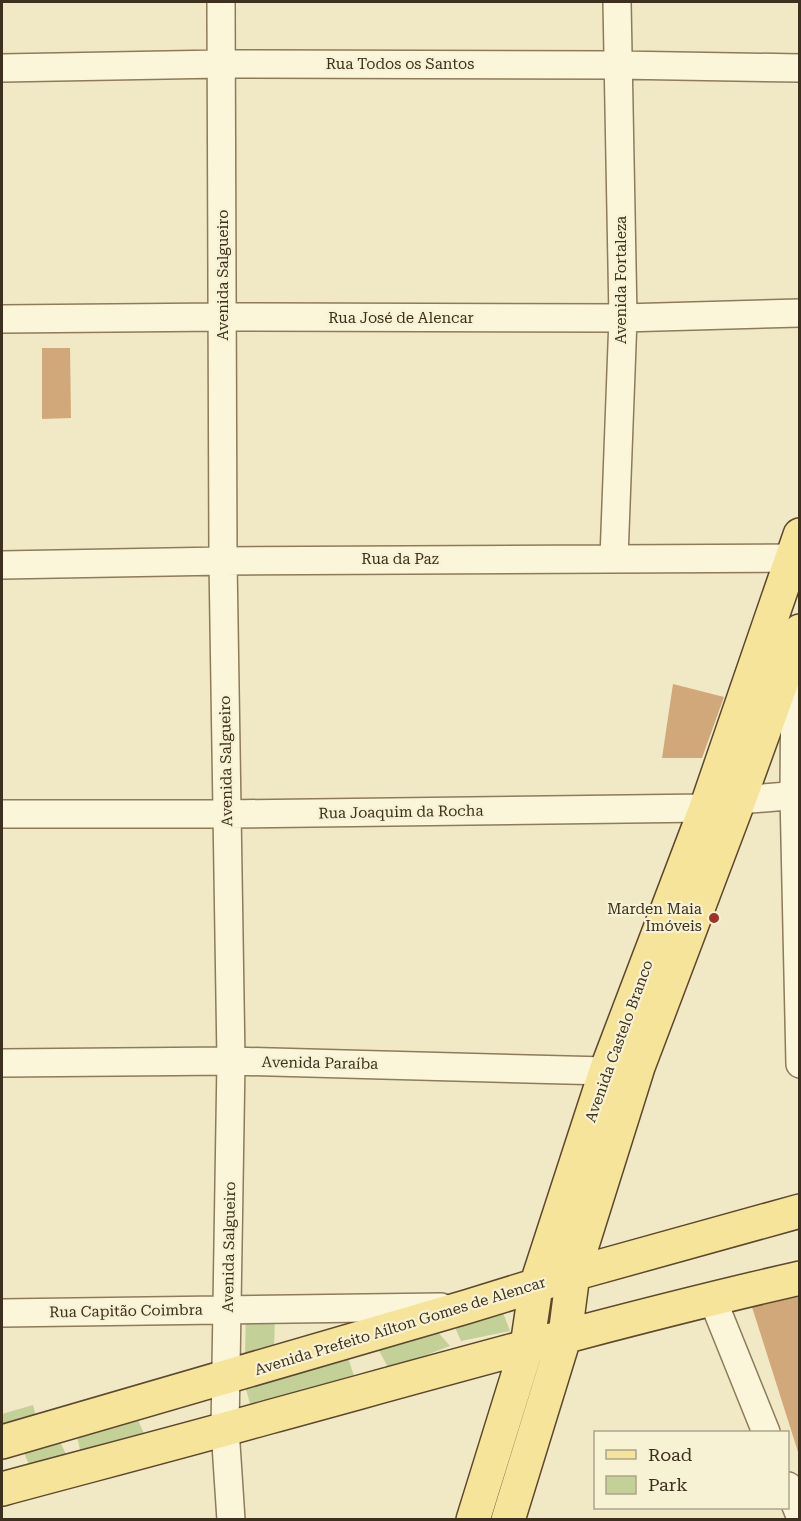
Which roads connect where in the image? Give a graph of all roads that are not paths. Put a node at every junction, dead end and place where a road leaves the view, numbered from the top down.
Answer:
1 (221, 2) edge
2 (617, 2) edge
3 (221, 64) junction
4 (618, 65) junction
5 (2, 68) edge
6 (800, 68) edge
7 (800, 313) edge
8 (223, 317) junction
9 (623, 318) junction
10 (2, 319) edge
11 (797, 550) edge
12 (614, 558) junction
13 (223, 561) junction
14 (2, 565) edge
15 (797, 652) edge
16 (797, 795) edge
17 (739, 800) junction
18 (706, 808) junction
19 (2, 814) edge
20 (226, 814) junction
21 (231, 1061) junction
22 (2, 1064) edge
23 (800, 1064) edge
24 (622, 1069) junction
25 (800, 1211) edge
26 (573, 1274) junction
27 (800, 1278) edge
28 (536, 1286) junction
29 (712, 1298) junction
30 (466, 1307) junction
31 (228, 1309) junction
32 (2, 1313) edge
33 (565, 1335) junction
34 (527, 1346) junction
35 (226, 1377) junction
36 (225, 1430) junction
37 (766, 1431) edge
38 (2, 1442) edge
39 (789, 1488) edge
40 (2, 1489) edge
41 (800, 1516) edge
42 (231, 1520) edge
43 (473, 1520) edge
44 (508, 1520) edge

1 - 3 street, Avenida Salgueiro
2 - 4 street, Avenida Fortaleza
3 - 4 street, Rua Todos os Santos
3 - 5 street, Rua Todos os Santos
3 - 8 street, Avenida Salgueiro
4 - 6 street, Rua Todos os Santos
4 - 9 street, Avenida Fortaleza
7 - 9 street, Rua José de Alencar
8 - 9 street, Rua José de Alencar
8 - 10 street, Rua José de Alencar
8 - 13 street, Avenida Salgueiro
9 - 12 street, Avenida Fortaleza
11 - 12 street, Rua da Paz
11 - 18 main road, Avenida Castelo Branco
12 - 13 street, Rua da Paz
13 - 14 street, Rua da Paz
13 - 20 street, Avenida Salgueiro
15 - 16 street
15 - 17 main road, Avenida Castelo Branco
16 - 17 street, Rua Joaquim da Rocha
16 - 23 street
17 - 18 street, Rua Joaquim da Rocha
17 - 24 main road, Avenida Castelo Branco
18 - 20 street, Rua Joaquim da Rocha
18 - 24 main road, Avenida Castelo Branco
19 - 20 street, Rua Joaquim da Rocha
20 - 21 street, Avenida Salgueiro
21 - 22 street, Avenida Paraíba
21 - 24 street, Avenida Paraíba
21 - 31 street, Avenida Salgueiro
24 - 26 main road, Avenida Castelo Branco
24 - 28 main road, Avenida Castelo Branco
25 - 26 main road, Avenida Prefeito Aílton Gomes de Alencar
26 - 28 main road, Avenida Prefeito Aílton Gomes de Alencar
26 - 33 main road, Avenida Castelo Branco
27 - 29 main road
28 - 30 main road, Avenida Prefeito Aílton Gomes de Alencar
28 - 34 main road, Avenida Castelo Branco
29 - 33 main road
29 - 37 street
30 - 31 street, Rua Capitão Coimbra
30 - 35 main road, Avenida Prefeito Aílton Gomes de Alencar
31 - 32 street, Rua Capitão Coimbra
31 - 35 street, Avenida Salgueiro
33 - 34 main road
33 - 44 main road, Avenida Castelo Branco
34 - 36 main road
34 - 43 main road, Avenida Castelo Branco
35 - 36 street, Avenida Salgueiro
35 - 38 main road, Avenida Prefeito Aílton Gomes de Alencar
36 - 40 main road
36 - 42 street, Avenida Salgueiro
39 - 41 street

